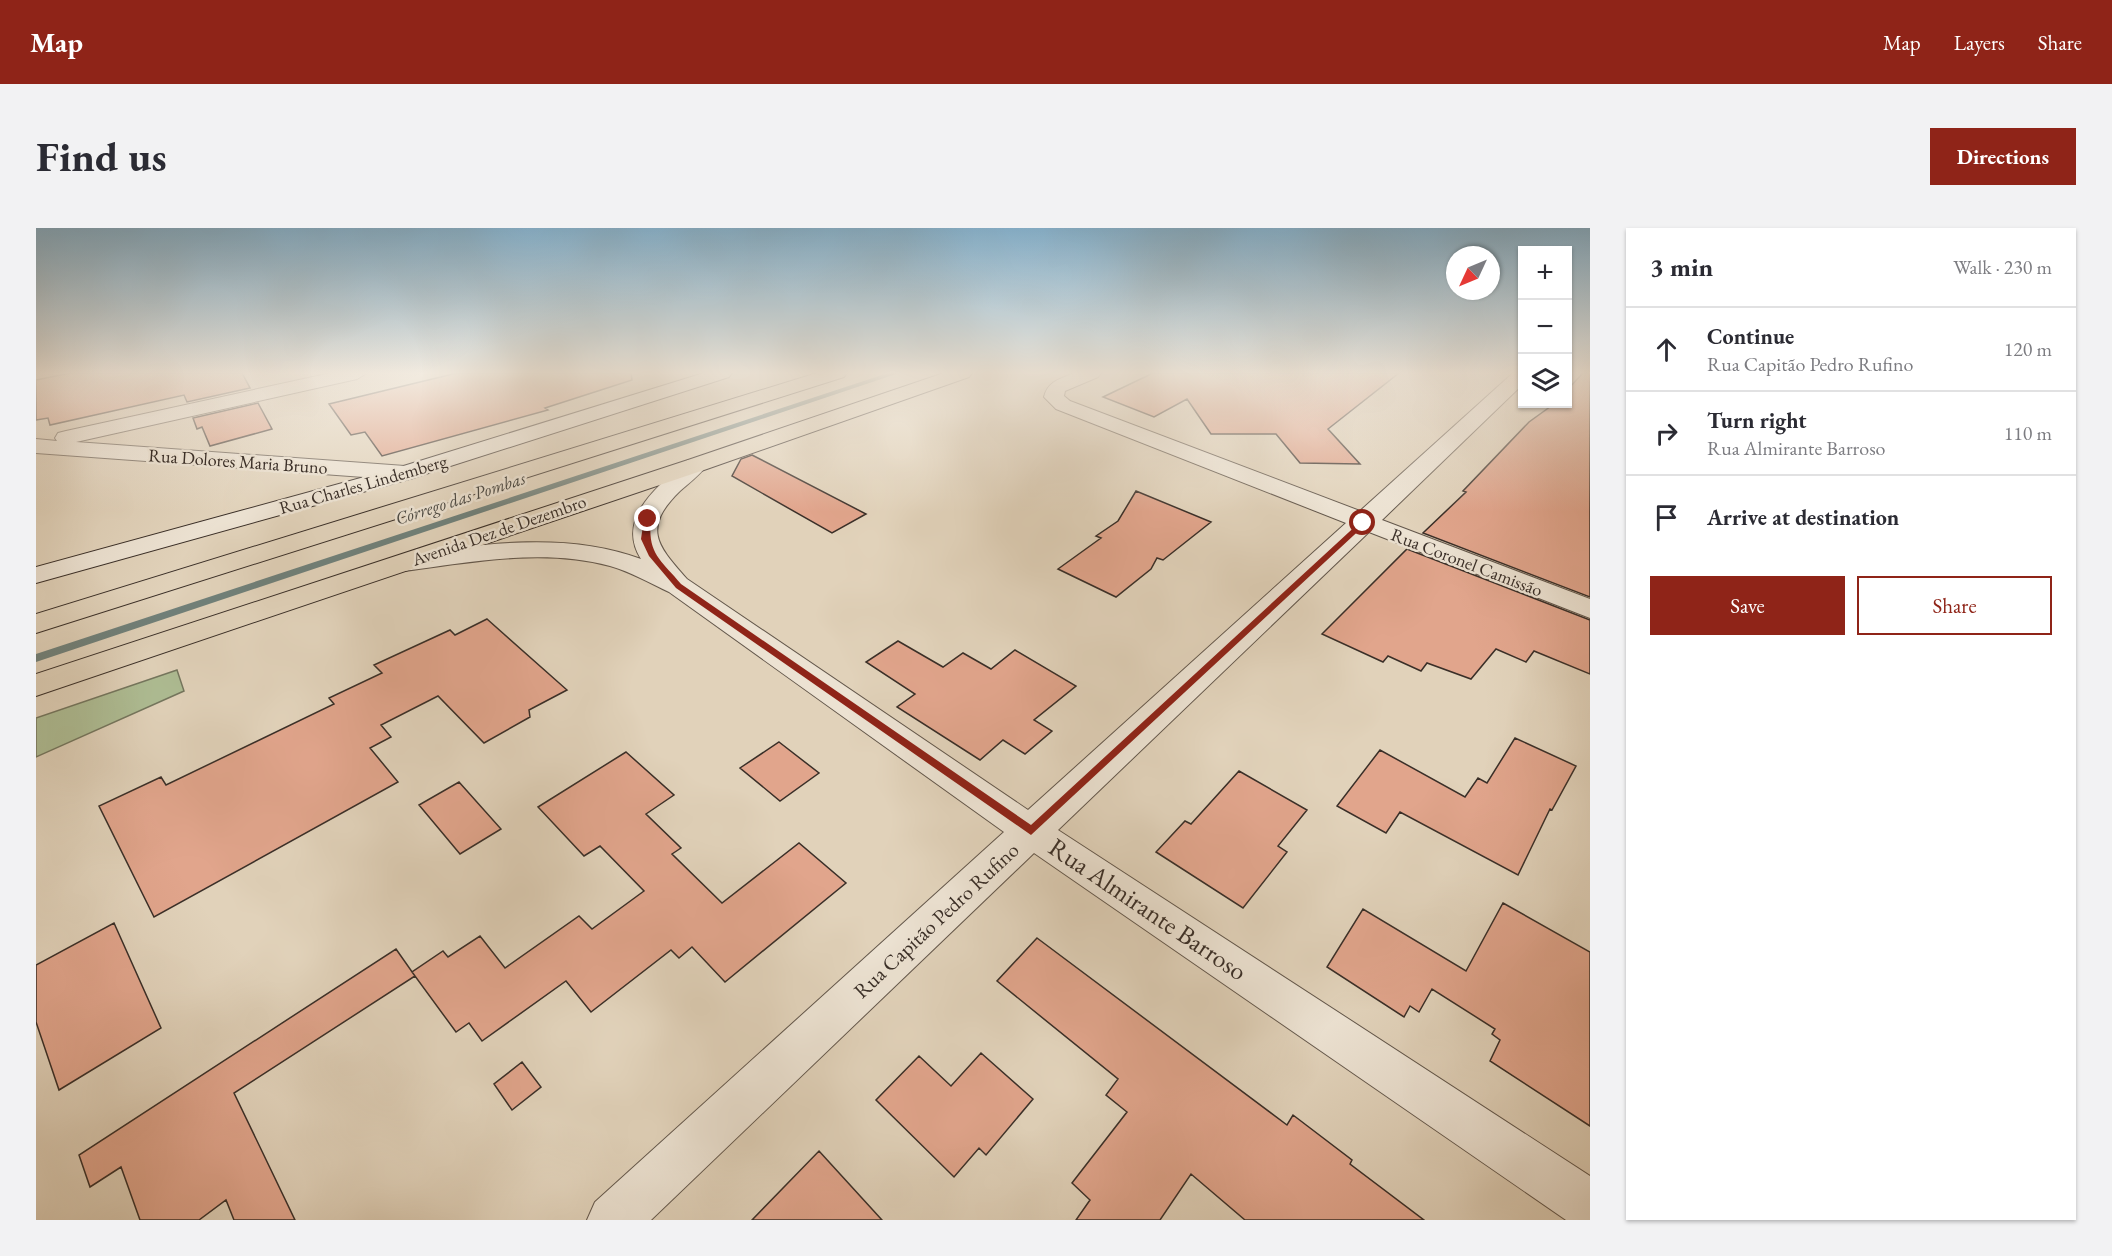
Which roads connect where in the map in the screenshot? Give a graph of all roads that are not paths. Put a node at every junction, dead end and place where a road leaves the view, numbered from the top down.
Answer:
1 (153, 419) edge
2 (579, 419) edge
3 (689, 419) edge
4 (828, 419) edge
5 (1100, 419) edge
6 (1474, 419) edge
7 (36, 446) edge
8 (696, 465) junction
9 (405, 473) junction
10 (1363, 523) junction
11 (403, 563) junction
12 (36, 576) edge
13 (679, 586) junction
14 (1590, 609) edge
15 (36, 624) edge
16 (36, 685) edge
17 (1031, 831) junction
18 (1590, 1206) edge
19 (613, 1220) edge

1 - 7 street
2 - 9 street, Rua Charles Lindemberg
3 - 15 highway
4 - 8 highway, Avenida Dez de Dezembro
5 - 10 street, Rua Coronel Camissão
6 - 10 street, Rua Capitão Pedro Rufino
7 - 9 street, Rua Dolores Maria Bruno
8 - 11 highway, Avenida Dez de Dezembro
8 - 13 street, Rua Almirante Barroso
9 - 12 street, Rua Charles Lindemberg
10 - 14 street, Rua Coronel Camissão
10 - 17 street, Rua Capitão Pedro Rufino
11 - 13 street, Rua Almirante Barroso
11 - 16 highway, Avenida Dez de Dezembro
13 - 17 street, Rua Almirante Barroso
17 - 18 street, Rua Almirante Barroso
17 - 19 street, Rua Capitão Pedro Rufino

